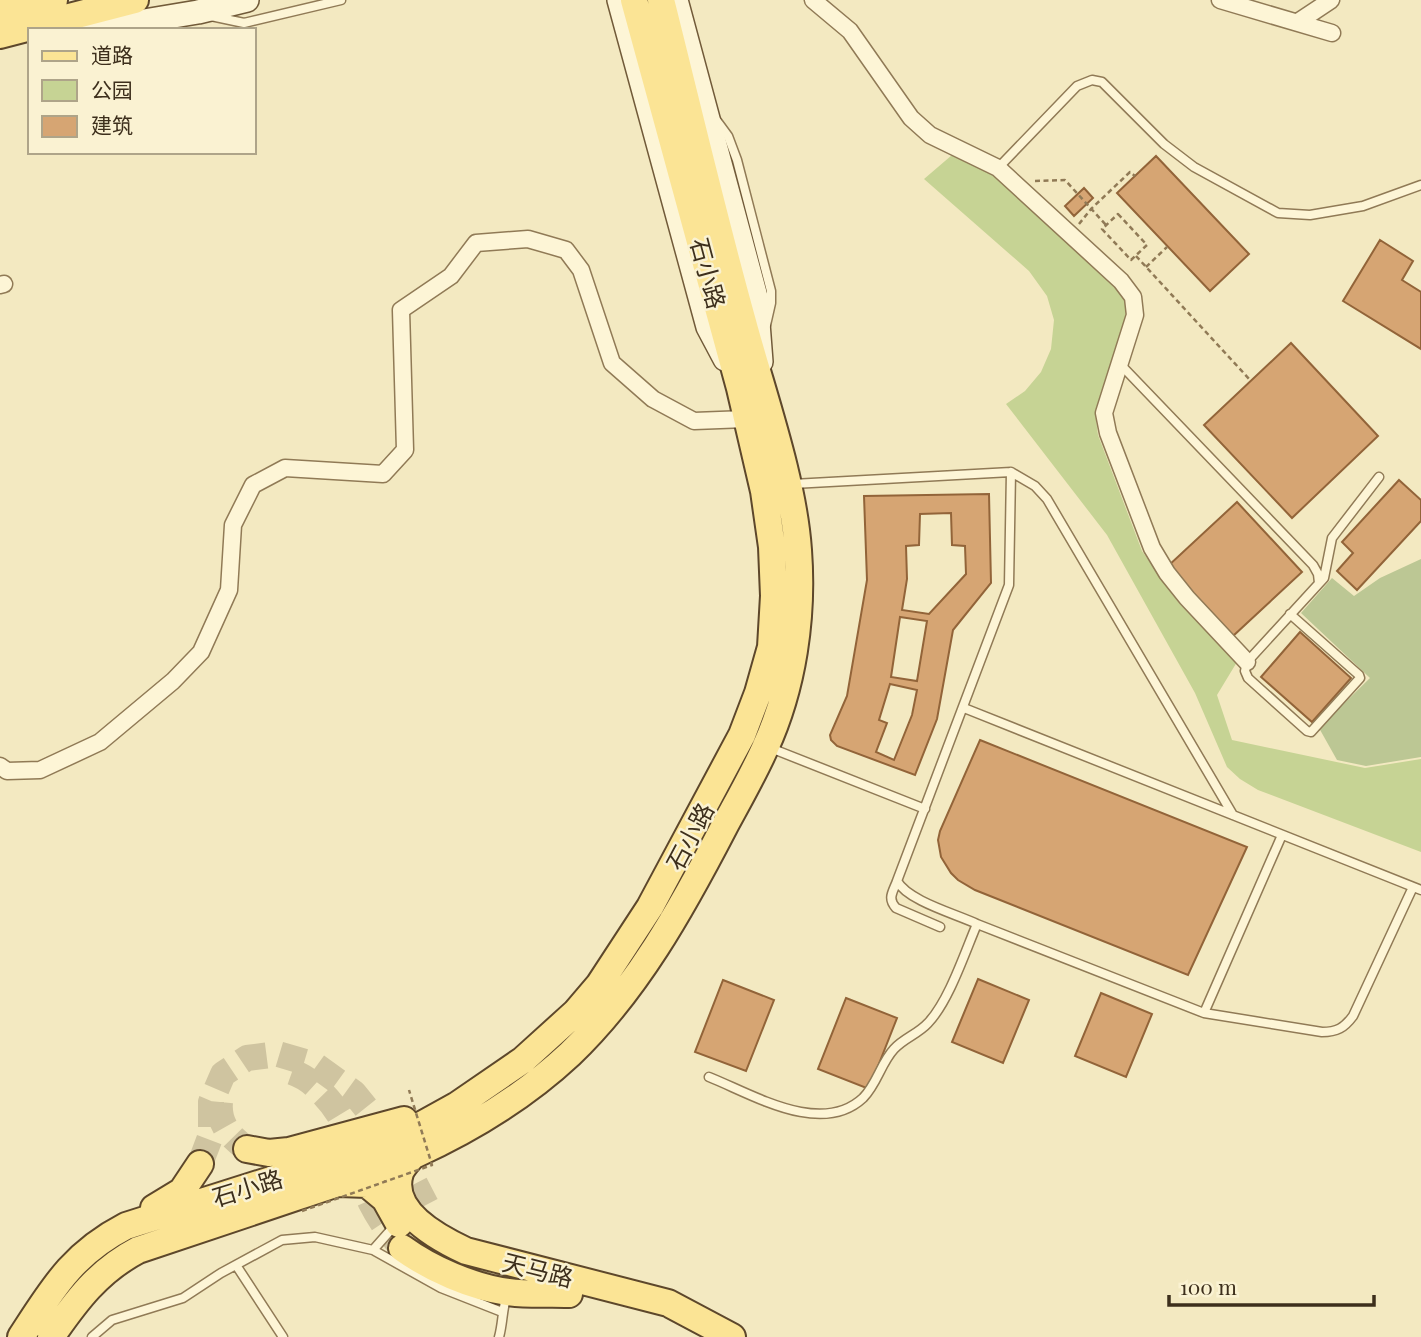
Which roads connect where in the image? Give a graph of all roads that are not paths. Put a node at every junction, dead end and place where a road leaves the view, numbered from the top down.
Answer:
1 (20, 0) edge
2 (54, 0) edge
3 (135, 0) edge
4 (247, 0) edge
5 (341, 0) edge
6 (601, 0) edge
7 (619, 0) edge
8 (634, 0) edge
9 (660, 0) edge
10 (676, 0) edge
11 (813, 0) edge
12 (1220, 0) edge
13 (1331, 0) edge
14 (0, 7) edge
15 (198, 12) junction
16 (0, 13) edge
17 (1298, 22) junction
18 (102, 28) edge
19 (627, 28) junction
20 (1332, 33) dead end
21 (0, 35) edge
22 (28, 37) edge
23 (0, 41) edge
24 (998, 168) junction
25 (1421, 185) edge
26 (732, 321) junction
27 (1120, 364) junction
28 (751, 390) junction
29 (746, 419) junction
30 (1011, 472) junction
31 (1379, 477) dead end
32 (787, 484) junction
33 (1319, 583) junction
34 (1290, 614) junction
35 (1247, 662) junction
36 (964, 708) junction
37 (766, 746) junction
38 (0, 766) edge
39 (925, 809) junction
40 (1233, 815) junction
41 (1282, 835) junction
42 (897, 881) junction
43 (1417, 889) edge
44 (978, 923) junction
45 (940, 927) dead end
46 (1204, 1013) junction
47 (709, 1077) dead end
48 (456, 1106) junction
49 (247, 1149) tunnel mouth
50 (413, 1155) junction
51 (200, 1164) tunnel mouth
52 (337, 1183) junction
53 (426, 1205) tunnel mouth
54 (398, 1222) junction
55 (126, 1226) junction
56 (402, 1248) tunnel mouth
57 (373, 1250) junction
58 (236, 1265) junction
59 (572, 1286) junction
60 (505, 1302) junction
61 (21, 1337) edge
62 (51, 1337) edge
63 (92, 1337) edge
64 (284, 1337) edge
65 (499, 1337) edge
66 (698, 1337) edge
67 (732, 1337) edge

1 - 14 street
2 - 16 main road
3 - 21 main road
4 - 15 street
5 - 15 lane
6 - 19 street
7 - 19 street
8 - 26 main road, 石小路
9 - 26 main road, 石小路
10 - 28 street
11 - 24 street
12 - 17 street
13 - 17 street
15 - 18 street
17 - 20 street
19 - 28 street
22 - 23 street
24 - 25 lane
24 - 27 street
26 - 28 main road, 石小路
27 - 33 lane
27 - 35 street
28 - 29 main road, 石小路
28 - 32 main road, 石小路
29 - 38 street
29 - 48 main road, 石小路
30 - 32 lane
30 - 36 lane
30 - 40 lane
31 - 33 lane
32 - 37 main road, 石小路
33 - 34 lane
34 - 35 lane
34 - 35 lane
36 - 39 lane
36 - 40 lane
37 - 39 lane
37 - 50 main road, 石小路
39 - 42 lane
40 - 41 lane
41 - 43 lane
41 - 46 lane
42 - 44 lane
42 - 45 lane
43 - 46 lane
44 - 46 lane
44 - 47 lane
48 - 49 main road
48 - 55 main road, 石小路
50 - 52 main road, 石小路
50 - 59 main road, 天马路
51 - 55 main road
52 - 54 main road, 天马路
52 - 62 main road, 石小路
53 - 59 main road
54 - 57 lane
54 - 59 main road, 天马路
55 - 61 main road, 石小路
56 - 60 main road
57 - 58 lane
57 - 60 lane
58 - 63 lane
58 - 64 lane
59 - 60 main road
59 - 66 main road, 天马路
59 - 67 main road, 天马路
60 - 65 lane

